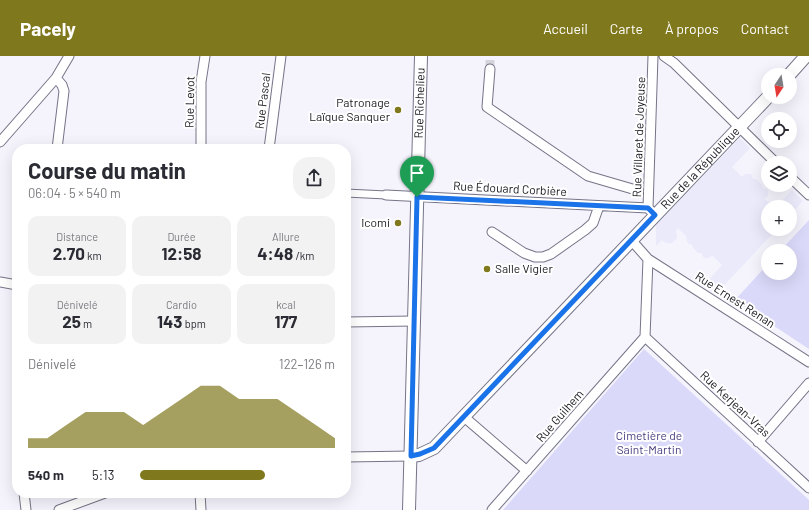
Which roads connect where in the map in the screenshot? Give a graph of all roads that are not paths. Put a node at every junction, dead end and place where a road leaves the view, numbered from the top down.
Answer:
1 (69, 56) edge
2 (205, 56) edge
3 (281, 56) edge
4 (421, 56) edge
5 (653, 56) edge
6 (664, 56) edge
7 (806, 56) edge
8 (795, 68) edge
9 (490, 69) tunnel mouth
10 (56, 78) junction
11 (761, 104) edge
12 (739, 127) junction
13 (0, 142) edge
14 (58, 144) edge
15 (202, 144) edge
16 (270, 144) edge
17 (769, 156) edge
18 (797, 184) edge
19 (636, 190) dead end
20 (351, 193) edge
21 (386, 195) joint
22 (809, 195) edge
23 (417, 197) junction
24 (599, 206) junction
25 (652, 212) junction
26 (492, 232) dead end
27 (632, 241) junction
28 (648, 259) junction
29 (0, 282) edge
30 (12, 284) edge
31 (351, 322) edge
32 (414, 322) junction
33 (645, 337) junction
34 (809, 362) edge
35 (809, 383) edge
36 (463, 416) junction
37 (758, 442) junction
38 (411, 456) junction
39 (351, 457) edge
40 (527, 471) junction
41 (808, 488) edge
42 (25, 498) edge
43 (91, 498) edge
44 (200, 498) edge
45 (26, 510) edge
46 (59, 510) edge
47 (201, 510) edge
48 (409, 510) edge
49 (492, 510) edge

1 - 10 street
2 - 15 street, Rue Levot
3 - 16 street, Rue Pascal
4 - 23 street, Rue Richelieu
5 - 25 street, Rue Villaret de Joyeuse
6 - 12 street
7 - 8 street
9 - 19 street
10 - 13 street
10 - 14 street
11 - 12 street, Rue de la République
12 - 17 street
12 - 25 street, Rue de la République
18 - 22 street
20 - 21 street, Rue Édouard Corbière
21 - 23 street, Rue Édouard Corbière
23 - 24 street, Rue Édouard Corbière
23 - 32 street, Rue Richelieu
24 - 25 street, Rue Édouard Corbière
24 - 26 street
25 - 27 street, Rue de la République
27 - 28 street
27 - 36 street, Rue de la République
28 - 33 street
28 - 34 street, Rue Ernest Renan
29 - 30 street
31 - 32 street
32 - 38 street, Rue Richelieu
33 - 37 street, Rue Kerjean-Vras
33 - 40 street, Rue Guilhem
35 - 37 street
36 - 38 street, Rue de la République
36 - 40 street
37 - 41 street, Rue Kerjean-Vras
38 - 39 street
38 - 48 street, Rue Richelieu
40 - 49 street, Rue Guilhem
42 - 45 street
43 - 46 street
44 - 47 street

